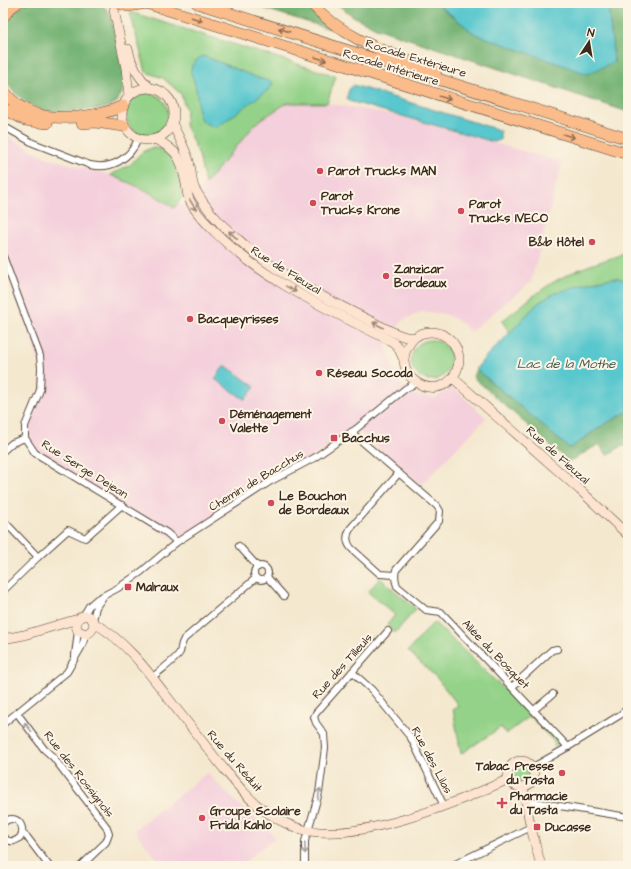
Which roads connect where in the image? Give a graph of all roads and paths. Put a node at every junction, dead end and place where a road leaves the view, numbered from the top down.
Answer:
1 (17, 3) edge
2 (146, 3) edge
3 (197, 3) edge
4 (311, 3) edge
5 (117, 8) edge
6 (3, 17) edge
7 (150, 88) junction
8 (3, 90) edge
9 (129, 96) junction
10 (123, 106) junction
11 (3, 108) edge
12 (545, 112) junction
13 (172, 123) junction
14 (3, 126) edge
15 (124, 126) junction
16 (138, 139) junction
17 (155, 139) junction
18 (628, 139) edge
19 (628, 154) edge
20 (3, 256) edge
21 (414, 337) junction
22 (403, 358) junction
23 (453, 378) junction
24 (416, 383) junction
25 (352, 432) junction
26 (25, 438) junction
27 (3, 451) edge
28 (399, 473) junction
29 (122, 505) junction
30 (3, 520) edge
31 (628, 535) edge
32 (177, 542) junction
33 (239, 546) dead end
34 (38, 557) junction
35 (258, 567) junction
36 (394, 575) junction
37 (267, 577) junction
38 (256, 578) junction
39 (3, 591) edge
40 (107, 593) junction
41 (284, 596) dead end
42 (80, 617) junction
43 (48, 627) junction
44 (86, 628) junction
45 (388, 631) dead end
46 (3, 639) edge
47 (557, 649) dead end
48 (352, 672) junction
49 (153, 676) junction
50 (512, 688) junction
51 (553, 694) dead end
52 (628, 708) edge
53 (534, 710) junction
54 (17, 713) junction
55 (3, 724) edge
56 (568, 747) junction
57 (533, 767) junction
58 (509, 779) junction
59 (523, 787) junction
60 (526, 802) junction
61 (444, 806) junction
62 (628, 817) edge
63 (3, 823) edge
64 (531, 827) junction
65 (308, 831) junction
66 (22, 833) junction
67 (3, 837) edge
68 (49, 866) edge
69 (81, 866) edge
70 (305, 866) edge
71 (451, 866) edge
72 (541, 866) edge

1 - 6 highway
2 - 5 highway
2 -> 19 highway, Rocade Intérieure
12 -> 3 highway, Rocade Extérieure
4 - 12 highway
5 - 7 street
5 - 9 street
7 - 9 street
7 - 13 street
8 - 10 highway
9 - 10 street
10 - 15 street
11 - 15 highway
12 - 18 highway, Rocade Extérieure
13 - 17 street
21 -> 13 street, Rue de Fieuzal
14 - 16 street
15 - 16 street
16 - 17 street
17 -> 22 street, Rue de Fieuzal
20 - 26 street, Rue Serge Dejean
21 - 22 street
21 - 23 street, Rue de Fieuzal
22 - 24 street, Rue de Fieuzal
23 - 24 street
23 - 31 street, Rue de Fieuzal
24 - 25 street, Chemin de Bacchus
25 - 28 street
25 - 32 street, Chemin de Bacchus
26 - 27 street
26 - 29 street, Rue Serge Dejean
28 - 36 street
28 - 36 street
29 - 32 street, Rue Serge Dejean
29 - 34 street
30 - 34 street
32 - 40 street, Chemin de Bacchus
33 - 35 street
34 - 39 street
35 - 37 street
35 - 38 street
36 - 50 street, Allée du Bosquet
37 - 38 street
37 - 41 street
38 - 49 street
40 - 42 street, Chemin de Bacchus
40 - 44 street, Chemin de Bacchus
42 - 43 street
42 - 44 street
42 - 44 street, Rue du Réduit
43 - 44 street
43 - 46 street
44 - 49 street, Rue du Réduit
44 - 54 street, Chemin de Bacchus
45 - 48 street, Rue des Tilleuls
47 - 50 street
48 - 61 street, Rue des Lilas
65 -> 48 street, Rue des Tilleuls
49 - 65 street, Rue du Réduit
50 - 53 street, Allée du Bosquet
51 - 53 street
52 - 56 street
53 - 56 street, Allée du Bosquet
54 - 55 street
69 -> 54 street, Rue des Rossignols
56 - 57 street
57 - 58 street
57 - 59 street
58 - 59 street
58 - 61 street, Rue du Réduit
59 - 60 street
60 - 62 street
60 - 64 street
61 - 65 street, Rue du Réduit
63 - 66 street
64 - 71 street
64 - 72 street
65 -> 70 street
66 - 67 street
66 - 68 street

